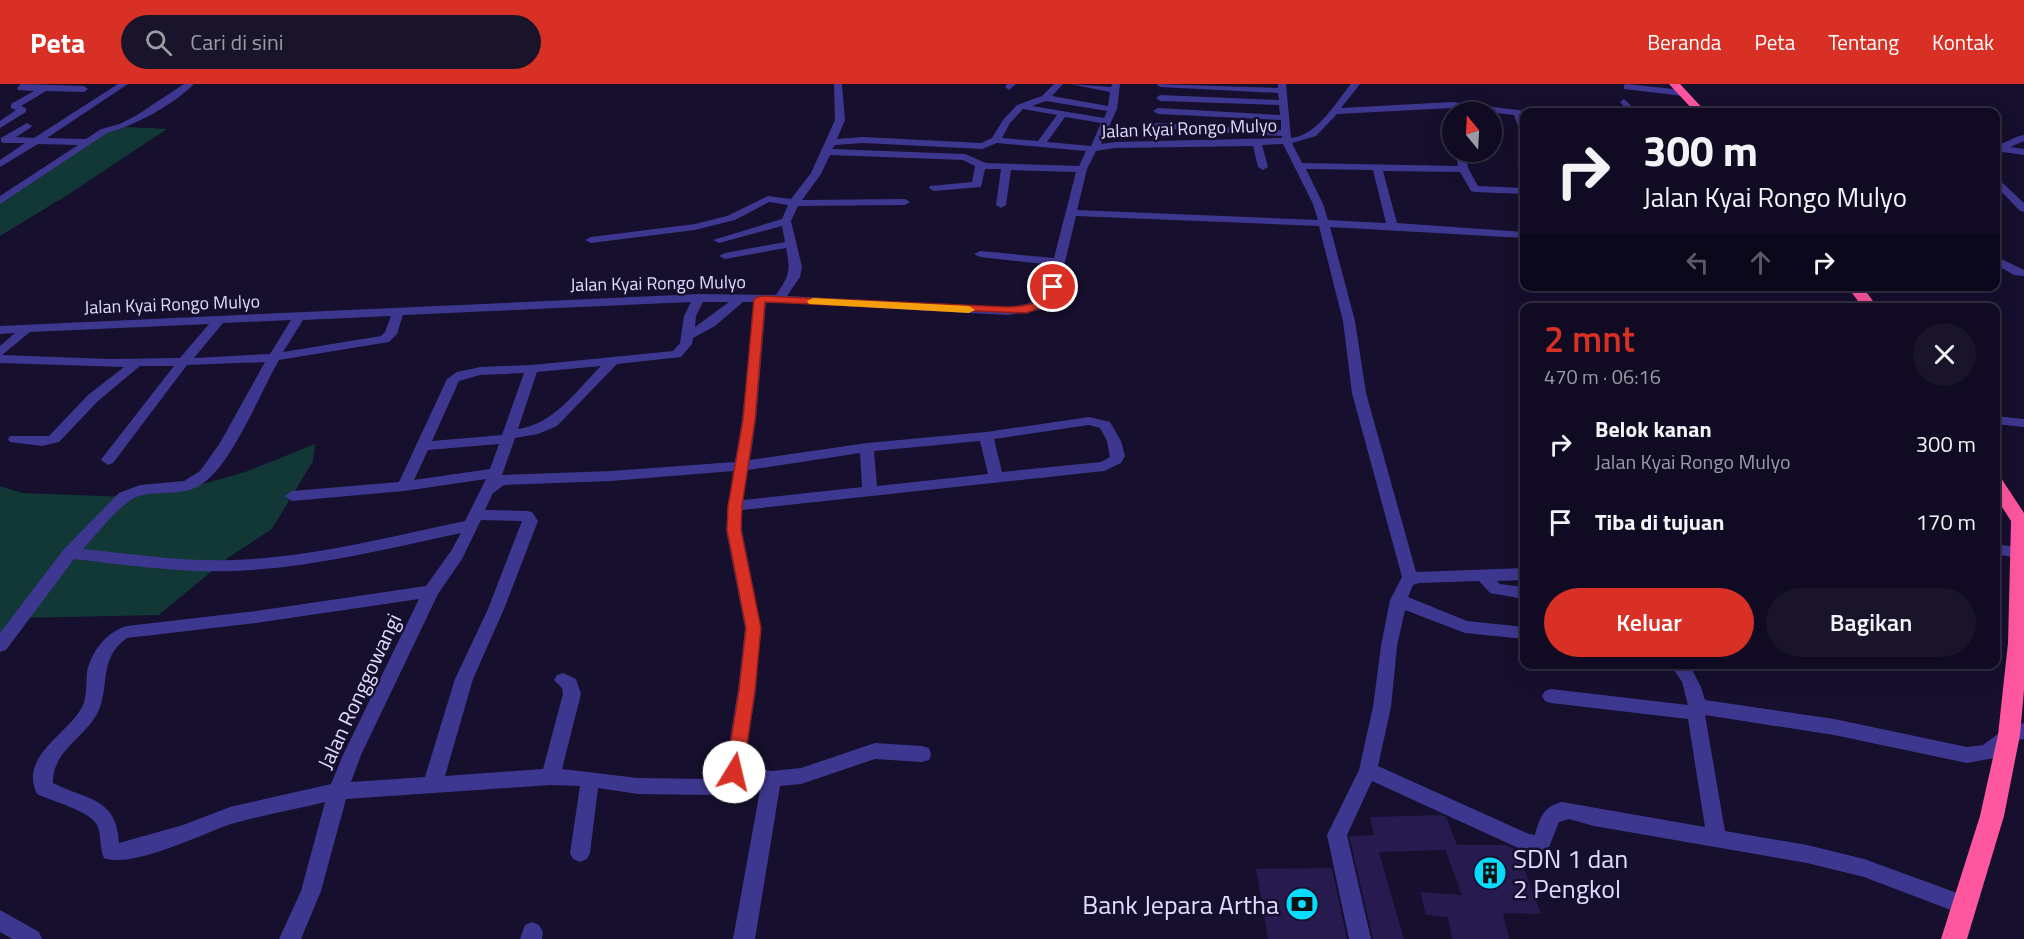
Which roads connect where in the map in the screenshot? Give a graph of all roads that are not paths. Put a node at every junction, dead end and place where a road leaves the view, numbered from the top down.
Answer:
1 (27, 84) edge
2 (124, 84) edge
3 (190, 84) edge
4 (838, 84) edge
5 (1059, 84) edge
6 (1074, 84) edge
7 (1161, 84) edge
8 (1356, 84) edge
9 (1674, 84) edge
10 (1115, 87) edge
11 (1627, 87) dead end
12 (45, 88) junction
13 (1283, 88) edge
14 (84, 89) dead end
15 (1683, 93) junction
16 (1045, 98) junction
17 (1161, 98) junction
18 (1624, 102) dead end
19 (1285, 104) junction
20 (1021, 106) junction
21 (1630, 108) edge
22 (1697, 108) edge
23 (1112, 109) junction
24 (1442, 109) edge
25 (1158, 111) junction
26 (1333, 111) junction
27 (1502, 111) edge
28 (1520, 112) edge
29 (1063, 113) junction
30 (1286, 118) junction
31 (1107, 121) junction
32 (0, 125) edge
33 (27, 126) dead end
34 (1157, 126) junction
35 (1287, 138) junction
36 (2024, 138) edge
37 (37, 140) junction
38 (996, 140) junction
39 (2, 142) edge
40 (88, 142) junction
41 (1157, 143) junction
42 (1040, 144) junction
43 (1257, 144) junction
44 (829, 147) junction
45 (2000, 148) edge
46 (1094, 149) junction
47 (2000, 149) edge
48 (2024, 152) edge
49 (1462, 162) edge
50 (0, 164) edge
51 (980, 166) junction
52 (1299, 166) junction
53 (1006, 167) junction
54 (1263, 167) dead end
55 (1377, 168) junction
56 (1463, 168) junction
57 (1082, 169) junction
58 (2000, 184) edge
59 (934, 188) dead end
60 (2007, 190) junction
61 (2024, 190) edge
62 (1520, 191) edge
63 (2000, 192) edge
64 (0, 201) edge
65 (905, 202) dead end
66 (794, 203) junction
67 (1001, 205) dead end
68 (2024, 209) edge
69 (1070, 213) junction
70 (786, 221) junction
71 (1324, 223) junction
72 (1392, 226) junction
73 (1520, 235) edge
74 (591, 240) dead end
75 (719, 240) dead end
76 (791, 244) junction
77 (980, 254) dead end
78 (725, 256) dead end
79 (1059, 262) junction
80 (2000, 262) edge
81 (2000, 272) edge
82 (2021, 273) edge
83 (1858, 291) edge
84 (699, 298) junction
85 (740, 299) junction
86 (760, 299) junction
87 (779, 300) junction
88 (1867, 303) edge
89 (398, 313) junction
90 (299, 317) junction
91 (219, 320) junction
92 (28, 328) junction
93 (0, 330) edge
94 (688, 336) junction
95 (274, 357) junction
96 (0, 358) edge
97 (183, 362) junction
98 (612, 362) junction
99 (136, 363) junction
100 (532, 369) junction
101 (2000, 421) edge
102 (2024, 423) edge
103 (986, 436) junction
104 (508, 437) junction
105 (15, 439) dead end
106 (422, 446) junction
107 (867, 447) junction
108 (108, 460) dead end
109 (741, 466) junction
110 (996, 477) junction
111 (494, 478) junction
112 (404, 486) junction
113 (2000, 490) edge
114 (870, 491) junction
115 (292, 496) dead end
116 (735, 506) junction
117 (474, 520) junction
118 (2000, 550) edge
119 (2018, 552) junction
120 (70, 554) junction
121 (1520, 574) edge
122 (1486, 577) junction
123 (1410, 578) junction
124 (431, 591) junction
125 (1520, 592) edge
126 (1398, 600) junction
127 (1520, 633) edge
128 (0, 645) edge
129 (1682, 669) edge
130 (563, 680) dead end
131 (1551, 696) dead end
132 (1697, 709) junction
133 (2017, 733) edge
134 (922, 754) dead end
135 (1368, 770) junction
136 (734, 772) junction
137 (550, 777) junction
138 (590, 778) junction
139 (772, 779) junction
140 (433, 783) junction
141 (338, 791) junction
142 (1716, 837) junction
143 (580, 853) dead end
144 (1964, 905) junction
145 (0, 920) edge
146 (31, 939) edge
147 (290, 939) edge
148 (744, 939) edge
149 (1360, 939) edge
150 (1954, 939) edge

1 - 12 street
2 - 37 street
3 - 40 street
4 - 44 street
5 - 16 street
6 - 10 street
7 - 13 street
7 - 17 street
8 - 26 street, Jalan Kyai Rongo Mulyo
9 - 15 highway
10 - 23 street
11 - 15 street
12 - 14 street
12 - 32 street
13 - 19 street
15 - 22 highway
16 - 20 street
16 - 23 street
17 - 19 street
17 - 25 street
18 - 21 street
19 - 30 street
20 - 29 street
20 - 38 street
23 - 31 street
24 - 26 street
25 - 30 street
25 - 34 street
26 - 35 street, Jalan Kyai Rongo Mulyo
27 - 28 street
29 - 31 street
29 - 42 street
30 - 35 street
31 - 46 street
33 - 39 street
34 - 35 street
34 - 41 street
35 - 43 street, Jalan Kyai Rongo Mulyo
35 - 52 street
36 - 45 street
37 - 39 street
37 - 40 street
37 - 50 street
38 - 42 street
38 - 44 street
40 - 64 street
41 - 43 street, Jalan Kyai Rongo Mulyo
41 - 46 street, Jalan Kyai Rongo Mulyo
42 - 46 street
43 - 54 street
44 - 51 street
44 - 66 street
46 - 57 street, Jalan Kyai Rongo Mulyo
47 - 48 street
49 - 56 street
51 - 53 street
51 - 59 street
52 - 55 street
52 - 71 street
53 - 57 street
53 - 67 street
55 - 56 street
55 - 72 street
56 - 62 street
57 - 69 street, Jalan Kyai Rongo Mulyo
58 - 60 street
60 - 61 street
60 - 63 street
60 - 68 street
65 - 66 street
66 - 70 street
66 - 74 street
69 - 71 street
69 - 79 street, Jalan Kyai Rongo Mulyo
70 - 75 street
70 - 76 street
71 - 72 street
71 - 123 street
72 - 73 street
76 - 78 street
76 - 87 street
77 - 79 street
79 - 87 street, Jalan Kyai Rongo Mulyo
80 - 82 street
81 - 82 street
83 - 88 highway
84 - 85 street, Jalan Kyai Rongo Mulyo
84 - 89 street, Jalan Kyai Rongo Mulyo
84 - 94 street
85 - 86 street, Jalan Kyai Rongo Mulyo
85 - 94 street
86 - 87 street, Jalan Kyai Rongo Mulyo
86 - 109 street
89 - 90 street, Jalan Kyai Rongo Mulyo
89 - 95 street
90 - 91 street, Jalan Kyai Rongo Mulyo
90 - 95 street
91 - 92 street, Jalan Kyai Rongo Mulyo
91 - 97 street
92 - 93 street, Jalan Kyai Rongo Mulyo
92 - 96 street
94 - 98 street
95 - 97 street
95 - 120 street
96 - 99 street
97 - 99 street
97 - 108 street
98 - 100 street
98 - 104 street
99 - 105 street
100 - 104 street, Jalan Ronggowangi
100 - 106 street
101 - 102 street
103 - 107 street
103 - 110 street
103 - 110 street
104 - 106 street
104 - 111 street, Jalan Ronggowangi
106 - 112 street
107 - 109 street
107 - 114 street
109 - 111 street
109 - 116 street
110 - 114 street
111 - 112 street
111 - 117 street, Jalan Ronggowangi
112 - 115 street
113 - 119 highway
114 - 116 street
116 - 136 street
117 - 120 street
117 - 124 street, Jalan Ronggowangi
117 - 140 street
118 - 119 street
119 - 133 highway
120 - 128 street
121 - 122 street
122 - 123 street
122 - 125 street
123 - 126 street
124 - 141 street, Jalan Ronggowangi
124 - 141 street
126 - 127 street
126 - 135 street
129 - 132 street
130 - 137 street
131 - 132 street
132 - 133 street
132 - 142 street
133 - 144 highway
134 - 139 street
135 - 142 street
135 - 149 street
136 - 138 street
136 - 139 street
137 - 138 street
137 - 140 street
138 - 143 street
139 - 148 street
140 - 141 street
141 - 147 street, Jalan Ronggowangi
142 - 144 street
144 - 150 highway
145 - 146 street

